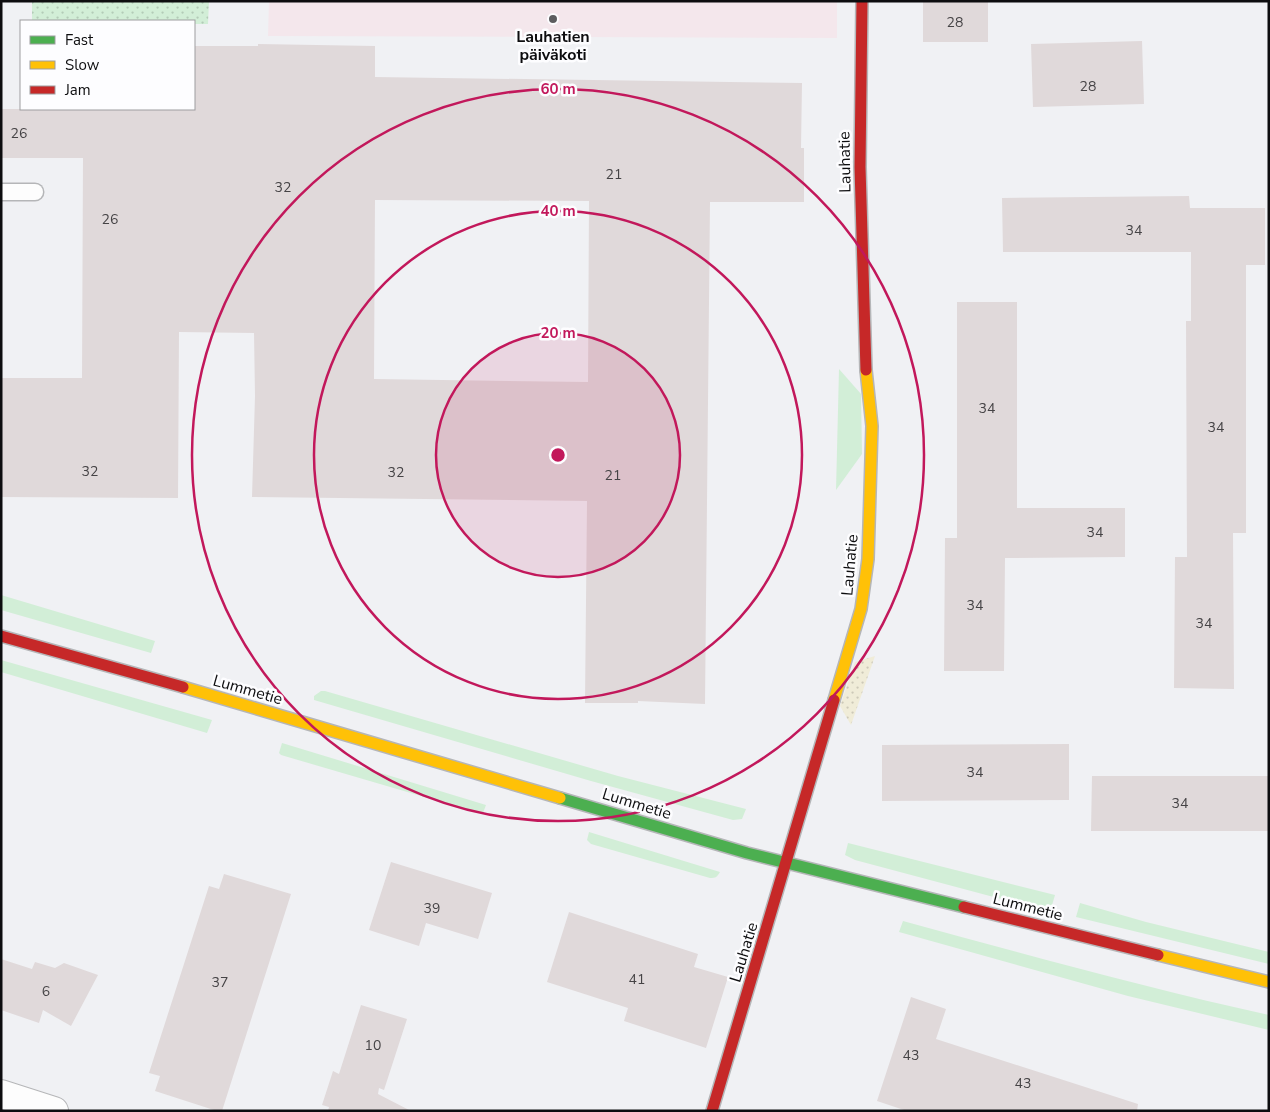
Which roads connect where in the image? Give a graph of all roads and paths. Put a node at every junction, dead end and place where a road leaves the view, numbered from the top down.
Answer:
1 (862, 1) edge
2 (1, 192) edge
3 (35, 192) dead end
4 (1, 636) edge
5 (786, 863) junction
6 (1269, 982) edge
7 (1, 1094) edge
8 (54, 1111) edge
9 (712, 1111) edge

1 - 5 street, Lauhatie
2 - 3 lane
4 - 5 street, Lummetie
5 - 6 street, Lummetie
5 - 9 street, Lauhatie
7 - 8 street

